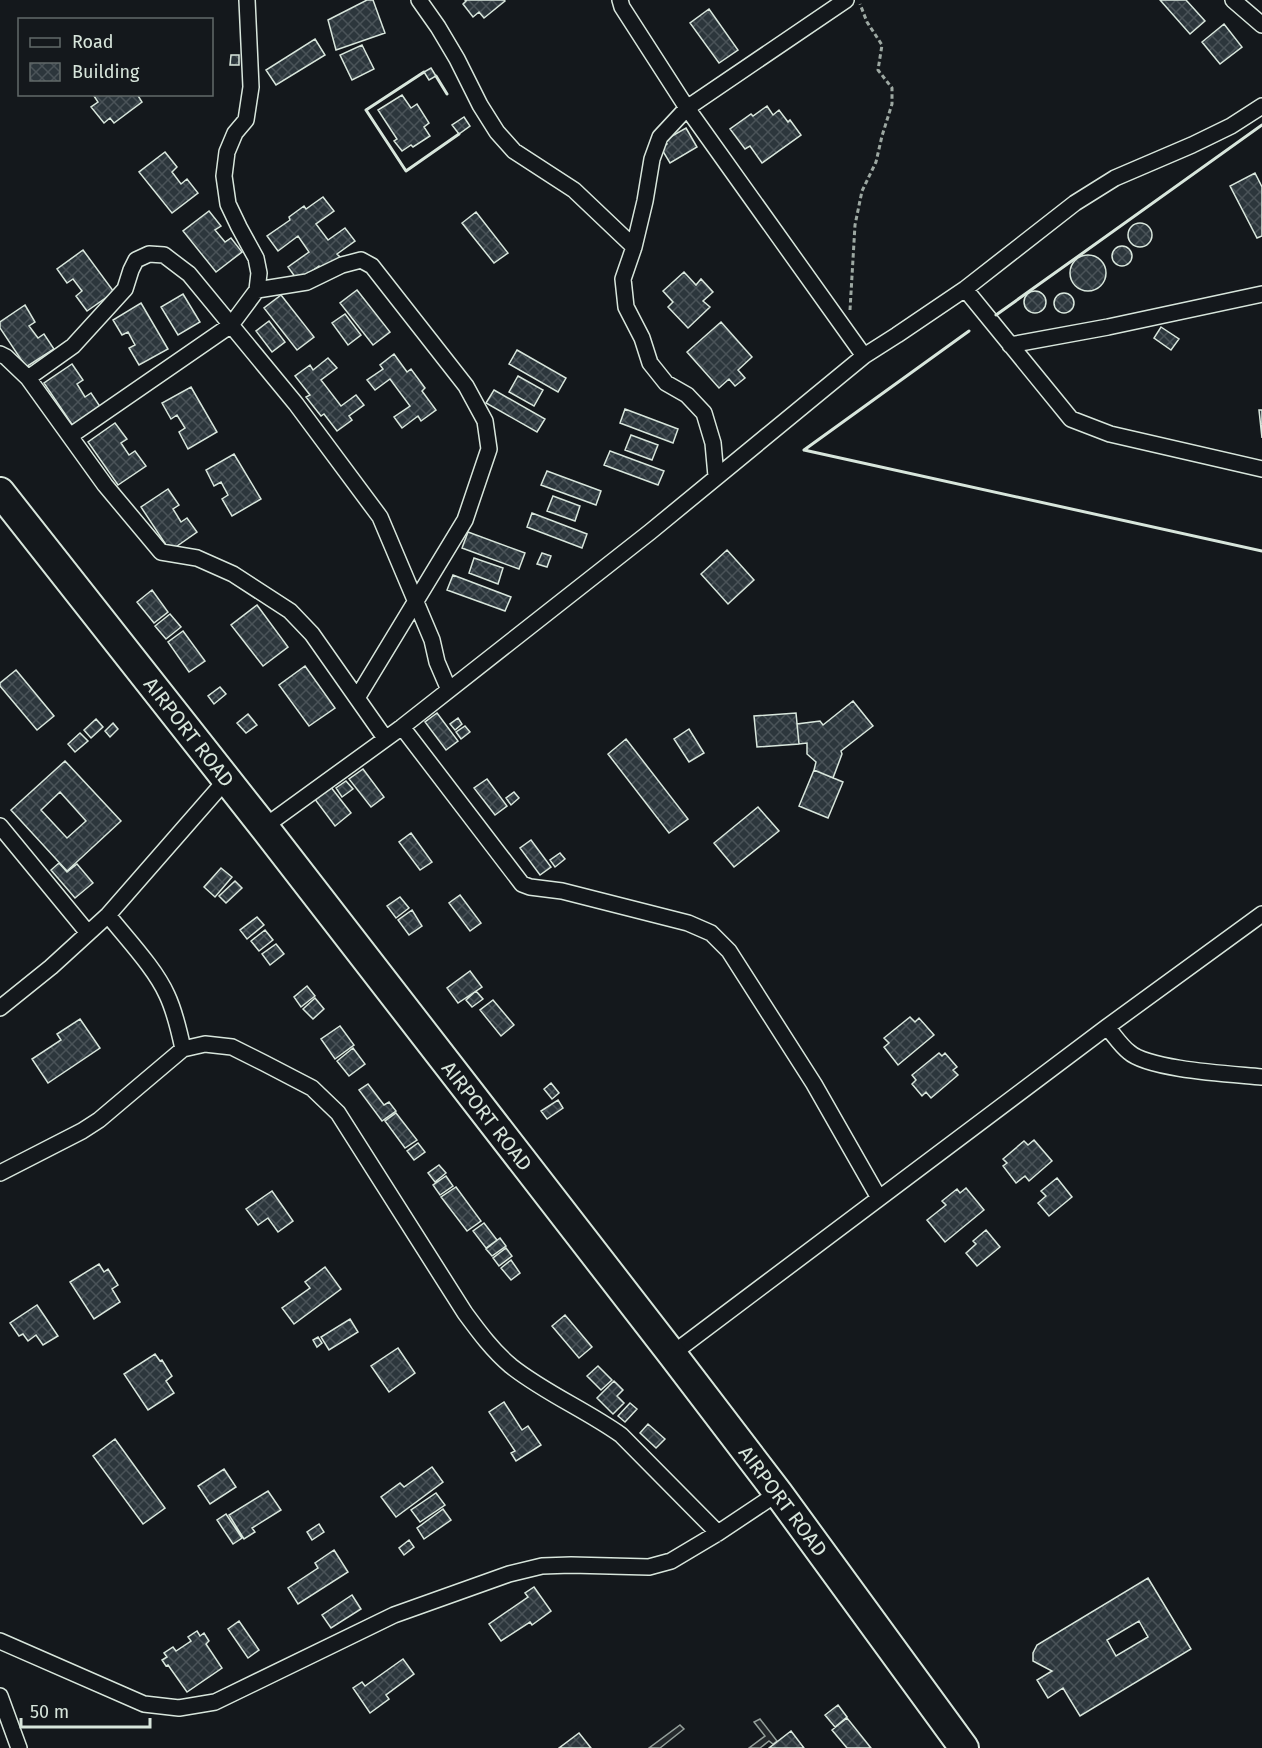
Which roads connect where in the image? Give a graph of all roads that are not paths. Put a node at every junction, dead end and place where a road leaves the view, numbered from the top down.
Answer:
1 (248, 0) edge
2 (419, 0) edge
3 (620, 0) edge
4 (846, 0) edge
5 (1233, 0) edge
6 (1262, 25) edge
7 (1262, 106) edge
8 (687, 108) junction
9 (634, 247) junction
10 (965, 289) junction
11 (257, 290) junction
12 (1262, 294) edge
13 (231, 325) junction
14 (1010, 345) junction
15 (0, 354) edge
16 (864, 356) junction
17 (28, 378) junction
18 (70, 436) junction
19 (1262, 469) edge
20 (716, 476) junction
21 (0, 492) edge
22 (415, 601) junction
23 (449, 690) junction
24 (357, 698) junction
25 (402, 727) junction
26 (385, 738) junction
27 (226, 780) junction
28 (0, 826) edge
29 (264, 827) junction
30 (1262, 914) edge
31 (108, 915) junction
32 (88, 933) junction
33 (0, 1008) edge
34 (1107, 1027) junction
35 (183, 1049) junction
36 (1262, 1077) edge
37 (0, 1173) edge
38 (879, 1198) junction
39 (672, 1354) junction
40 (778, 1492) junction
41 (718, 1533) junction
42 (0, 1641) edge
43 (0, 1696) edge
44 (19, 1748) edge
45 (964, 1748) edge

1 - 11 street
2 - 9 street
3 - 8 street
4 - 8 street
5 - 6 street
7 - 10 street
8 - 9 street
8 - 16 street
9 - 20 street
10 - 14 street
10 - 16 street
11 - 13 street
11 - 22 street
12 - 14 street
13 - 17 street
13 - 18 street
13 - 22 street
14 - 19 street
15 - 17 street
16 - 20 street
17 - 18 street
18 - 24 street
20 - 23 street
21 - 27 highway, AIRPORT ROAD
22 - 23 street
22 - 24 street
23 - 25 street
24 - 26 street
25 - 26 street
25 - 38 street
26 - 29 street
27 - 29 highway, AIRPORT ROAD
27 - 31 street
28 - 32 street
29 - 39 highway, AIRPORT ROAD
30 - 34 street
31 - 32 street
31 - 35 street
32 - 33 street
34 - 36 street
34 - 38 street
35 - 37 street
35 - 41 street
38 - 39 street
39 - 40 highway, AIRPORT ROAD
40 - 41 street
40 - 45 highway, AIRPORT ROAD
41 - 42 street
43 - 44 street

